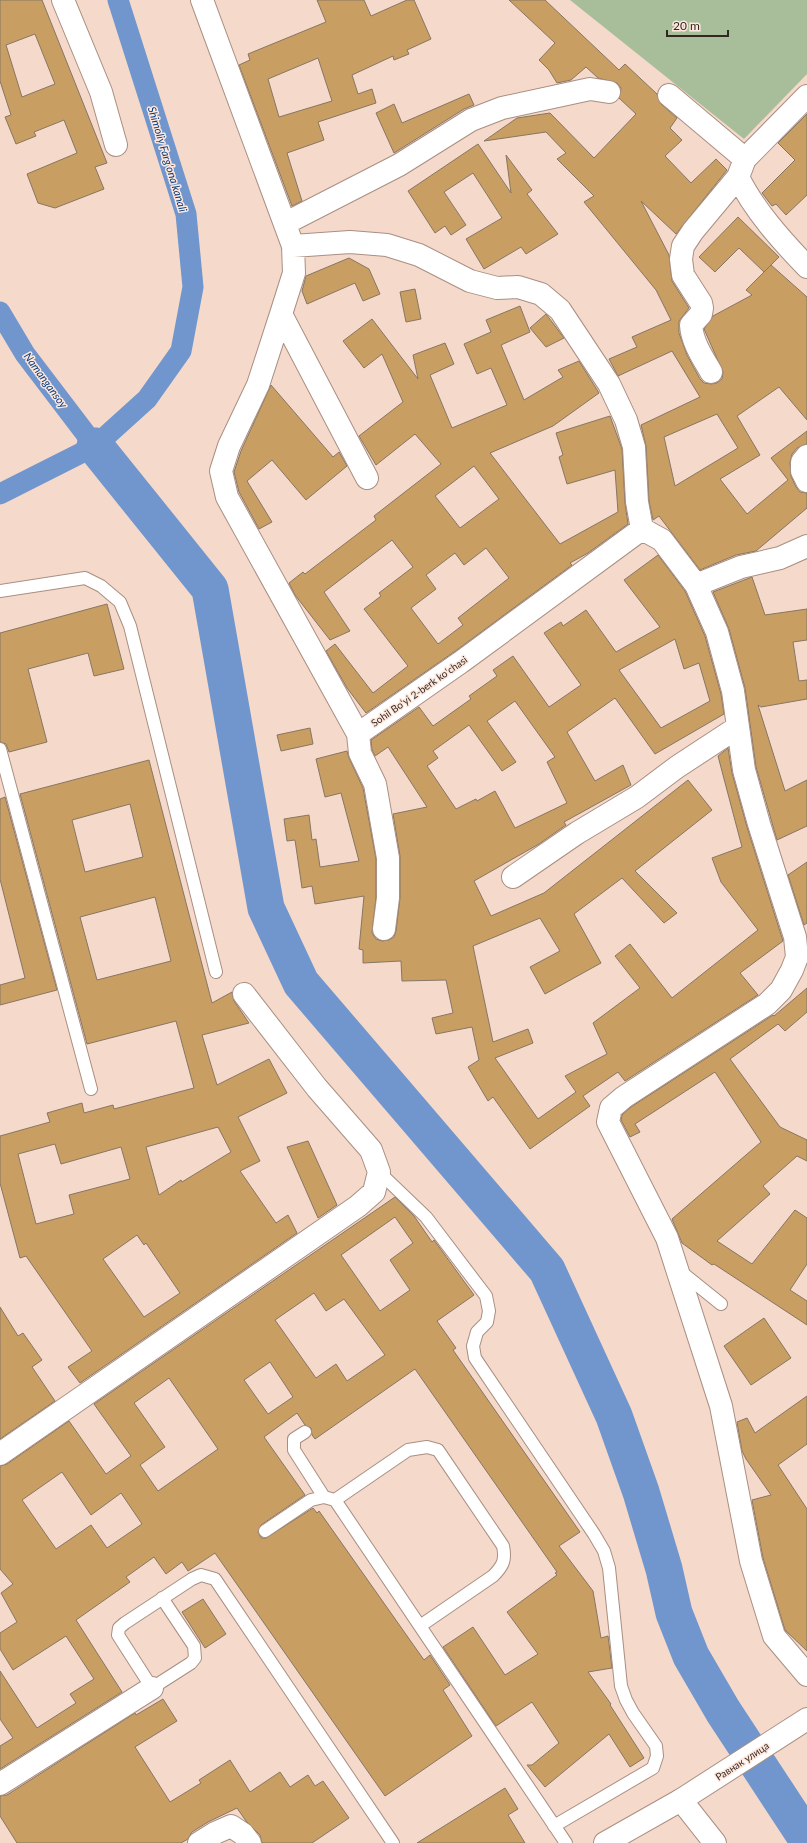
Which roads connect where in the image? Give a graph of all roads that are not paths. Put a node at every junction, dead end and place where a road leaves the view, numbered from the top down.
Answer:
1 (63, 0) edge
2 (202, 0) edge
3 (608, 92) dead end
4 (669, 94) dead end
5 (807, 96) edge
6 (116, 145) dead end
7 (741, 168) junction
8 (286, 223) junction
9 (293, 246) junction
10 (807, 267) edge
11 (281, 314) junction
12 (711, 372) dead end
13 (807, 456) edge
14 (366, 478) dead end
15 (807, 481) edge
16 (642, 529) junction
17 (807, 546) edge
18 (696, 585) junction
19 (0, 591) edge
20 (738, 727) junction
21 (358, 734) junction
22 (0, 749) edge
23 (513, 878) dead end
24 (384, 930) dead end
25 (216, 972) dead end
26 (244, 994) dead end
27 (91, 1089) dead end
28 (379, 1172) junction
29 (676, 1268) junction
30 (721, 1304) dead end
31 (305, 1432) dead end
32 (0, 1454) edge
33 (329, 1498) junction
34 (265, 1531) dead end
35 (162, 1598) junction
36 (420, 1626) junction
37 (807, 1675) edge
38 (152, 1688) junction
39 (805, 1720) edge
40 (0, 1784) edge
41 (681, 1800) junction
42 (554, 1826) junction
43 (200, 1843) edge
44 (250, 1843) edge
45 (393, 1843) edge
46 (566, 1843) edge
47 (605, 1843) edge
48 (715, 1843) edge

1 - 6 street
2 - 8 street
3 - 8 street
4 - 7 street
5 - 7 street
7 - 10 street
7 - 12 street
8 - 9 street
9 - 11 street
9 - 16 street
11 - 14 street
11 - 21 street
13 - 15 street
16 - 18 street
16 - 21 street, Sohil Boʻyi 2-berk koʻchasi
17 - 18 street
18 - 20 street
19 - 25 lane
20 - 23 street
20 - 29 street
21 - 24 street
22 - 27 lane
26 - 28 street
28 - 32 street
28 - 42 lane
29 - 30 lane
29 - 37 street
31 - 33 lane
33 - 34 lane
33 - 36 lane
33 - 36 lane
35 - 38 lane
35 - 38 lane
35 - 45 lane
36 - 42 lane
38 - 40 street
39 - 41 street, Равнак улица
41 - 47 street, Равнак улица
41 - 48 street
42 - 46 lane
43 - 44 street

